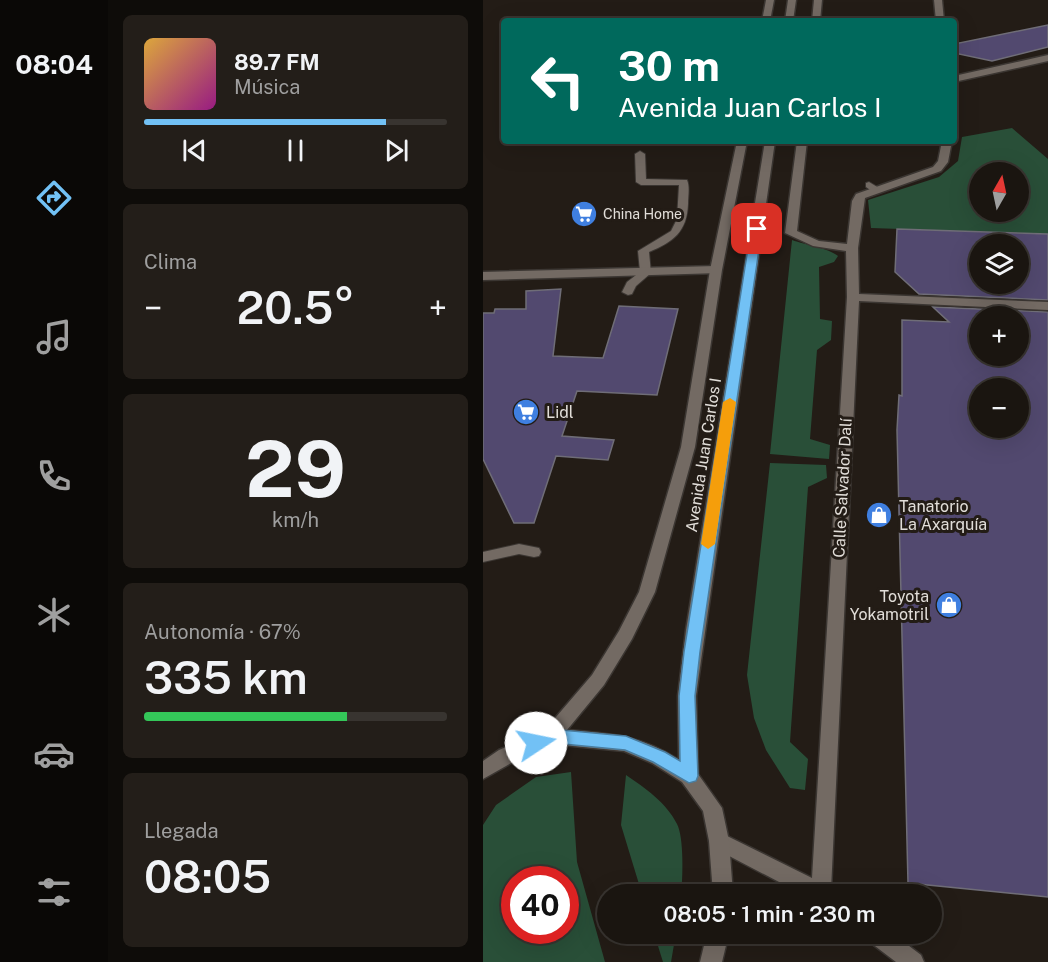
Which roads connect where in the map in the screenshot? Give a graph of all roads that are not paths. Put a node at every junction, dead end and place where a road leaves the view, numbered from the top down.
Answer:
1 (770, 0) edge
2 (792, 0) edge
3 (818, 0) edge
4 (938, 0) edge
5 (767, 18) edge
6 (789, 18) edge
7 (816, 18) edge
8 (941, 18) edge
9 (1048, 58) edge
10 (957, 78) edge
11 (741, 144) edge
12 (770, 144) edge
13 (802, 144) edge
14 (946, 144) edge
15 (640, 154) dead end
16 (852, 248) junction
17 (716, 270) junction
18 (646, 273) junction
19 (483, 276) edge
20 (628, 292) dead end
21 (852, 297) junction
22 (1048, 306) edge
23 (534, 552) dead end
24 (483, 558) edge
25 (551, 736) junction
26 (483, 771) edge
27 (689, 776) junction
28 (719, 841) junction
29 (722, 884) edge
30 (804, 884) edge
31 (822, 884) edge
32 (715, 944) edge
33 (889, 944) edge
34 (711, 962) edge
35 (913, 962) edge

1 - 5 street
2 - 6 street
3 - 7 street
4 - 8 street
9 - 10 street
11 - 17 street, Avenida Juan Carlos I
12 - 27 street, Avenida Juan Carlos I
13 - 16 street
14 - 16 street, Calle Salvador Dalí
15 - 18 lane
16 - 21 street, Calle Salvador Dalí
17 - 18 street
17 - 25 street, Avenida Juan Carlos I
18 - 19 street
18 - 20 lane
21 - 22 street
21 - 31 street, Calle Salvador Dalí
23 - 24 lane
25 - 26 street
25 - 27 street
27 - 28 street
28 - 29 street
28 - 30 street
32 - 34 street
33 - 35 street

